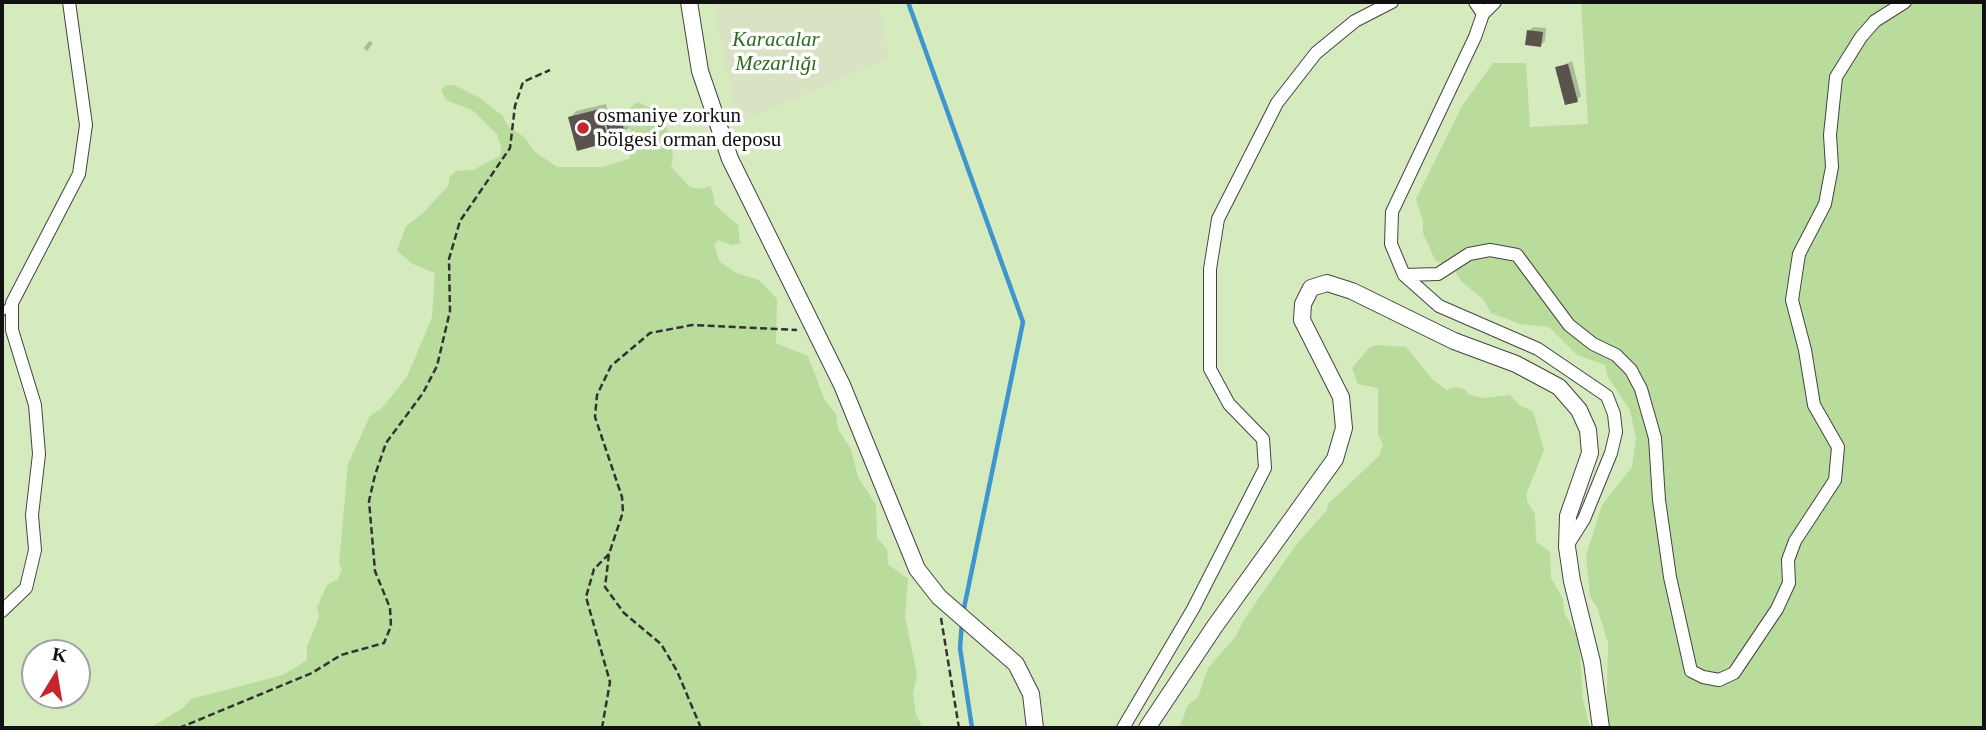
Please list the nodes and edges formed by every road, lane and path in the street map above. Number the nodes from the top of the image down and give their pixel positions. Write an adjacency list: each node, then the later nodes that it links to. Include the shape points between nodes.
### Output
1 (69, 2): 10 (street, via 86,125 79,174)
2 (689, 2): 12 (street, via 700,71 730,159)
3 (1392, 2): 22 (street, via 1355,22 1316,53 1277,103 1219,219 1210,269 1210,369 1229,404 1263,439 1265,467 1193,608)
4 (1475, 2): 7 (street)
5 (1495, 2): 7 (street)
6 (1905, 2): 9 (street, via 1875,21 1836,77 1832,167 1825,204 1799,254 1792,300 1814,405 1838,447 1835,480 1795,541 1788,560 1788,583 1777,610 1734,673 1719,680 1691,671 1670,577 1655,438 1631,370 1569,325 1517,255 1490,250 1469,254 1438,274)
7 (1483, 14): 9 (street, via 1392,212 1391,244)
8 (550, 70): 17 (path, via 523,82 510,148 460,221 449,259 450,311 438,366 386,443 375,475 369,501 375,570 390,608 391,626 384,643 341,655 312,673)
9 (1404, 275): 13 (street, via 1439,306 1538,349 1606,396 1616,432 1611,453 1584,519)
10 (12, 303): 11 (lane); 16 (street, via 12,330 35,405 39,454 32,515 36,550 26,588)
11 (2, 313)
12 (814, 328): 14 (path, via 692,325 669,329 639,340 611,366 597,395 595,417 622,497); 15 (street, via 842,385 916,569)
13 (1567, 547): 23 (street, via 1568,516 1590,453 1588,430 1579,410 1559,387 1352,291 1327,282 1311,288 1303,304 1303,320 1341,397 1344,428 1335,459); 24 (street)
14 (609, 554): 18 (path, via 594,569 586,597 610,682); 19 (path, via 605,587 624,613 661,644)
15 (943, 601): 20 (path); 21 (street, via 1016,664 1031,694)
16 (2, 611)
17 (179, 728)
18 (602, 728)
19 (701, 728)
20 (959, 728)
21 (1035, 728)
22 (1123, 728)
23 (1147, 728)
24 (1601, 728)

